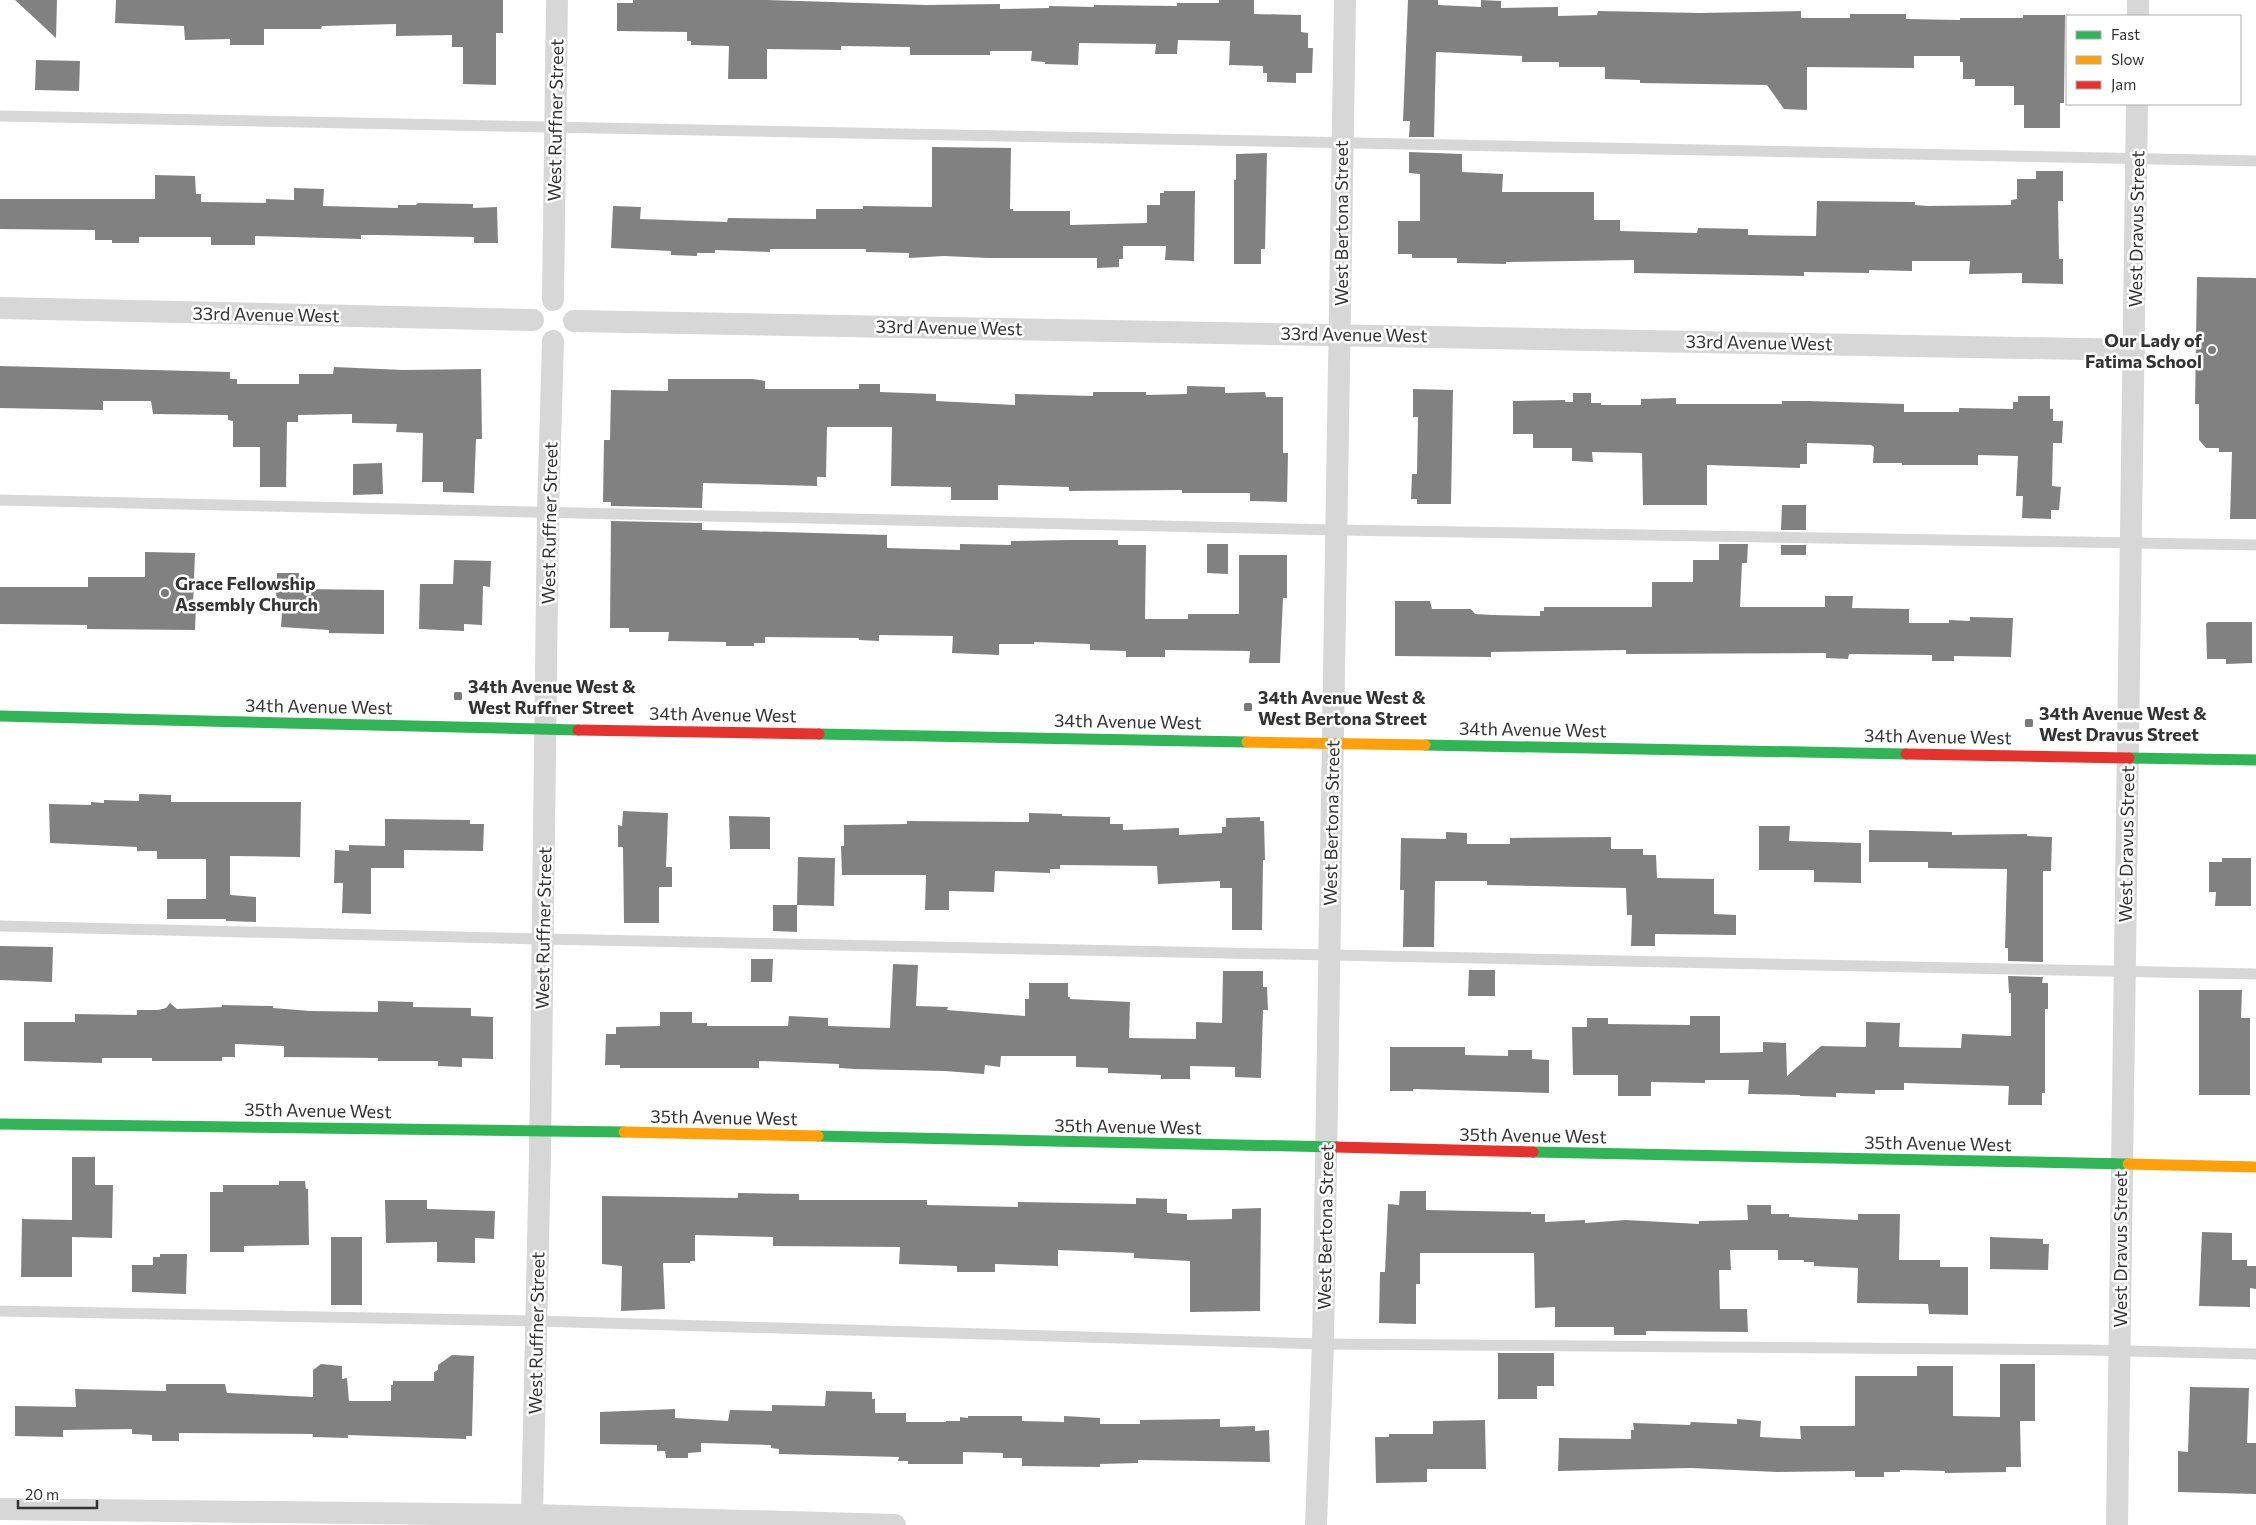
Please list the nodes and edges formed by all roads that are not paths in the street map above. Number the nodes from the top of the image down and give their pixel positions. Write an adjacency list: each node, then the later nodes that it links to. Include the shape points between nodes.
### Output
1 (557, 0): 7 (street, West Ruffner Street)
2 (1345, 0): 8 (street, West Bertona Street)
3 (2138, 0): 4 (street)
4 (2138, 15)
5 (2137, 105): 9 (street, West Dravus Street)
6 (0, 116): 7 (lane)
7 (555, 129): 8 (lane); 11 (street, West Ruffner Street)
8 (1342, 144): 9 (lane); 15 (street, West Bertona Street)
9 (2137, 159): 10 (lane); 17 (street, West Dravus Street)
10 (2256, 161)
11 (553, 300): 13 (street, via 536,308); 14 (street, via 568,305)
12 (0, 308): 13 (street, 33rd Avenue West)
13 (533, 320): 16 (street, via 538,335)
14 (574, 321): 15 (street, 33rd Avenue West); 16 (street, via 568,335)
15 (1340, 334): 17 (street, 33rd Avenue West); 20 (street, West Bertona Street)
16 (553, 341): 19 (street, West Ruffner Street)
17 (2134, 350): 21 (street, West Dravus Street)
18 (0, 500): 19 (lane)
19 (548, 512): 20 (lane); 24 (street, West Ruffner Street)
20 (1336, 530): 21 (lane); 25 (street, West Bertona Street)
21 (2131, 543): 22 (lane); 26 (street, West Dravus Street)
22 (2256, 546)
23 (0, 716): 24 (street, 34th Avenue West)
24 (546, 729): 25 (street, 34th Avenue West); 29 (street, West Ruffner Street)
25 (1333, 742): 26 (street, 34th Avenue West); 30 (street, West Bertona Street)
26 (2128, 758): 27 (street, 34th Avenue West); 31 (street, West Dravus Street)
27 (2256, 760)
28 (0, 926): 29 (lane)
29 (543, 940): 30 (lane); 34 (street, West Ruffner Street)
30 (1329, 956): 31 (lane); 35 (street, West Bertona Street)
31 (2124, 972): 32 (lane); 36 (street, West Dravus Street)
32 (2256, 974)
33 (0, 1124): 34 (street, 35th Avenue West)
34 (540, 1130): 35 (street, 35th Avenue West); 39 (street, West Ruffner Street)
35 (1326, 1148): 36 (street, 35th Avenue West); 40 (street, West Bertona Street)
36 (2121, 1164): 37 (street, 35th Avenue West); 41 (street, West Dravus Street)
37 (2256, 1167)
38 (0, 1311): 39 (lane)
39 (537, 1321): 40 (lane); 44 (street, West Ruffner Street)
40 (1322, 1344): 41 (lane); 46 (street, West Bertona Street)
41 (2120, 1351): 42 (lane); 47 (street, West Dravus Street)
42 (2256, 1354)
43 (0, 1510): 44 (street)
44 (532, 1515): 45 (street)
45 (895, 1525)
46 (1316, 1525)
47 (2117, 1525)

